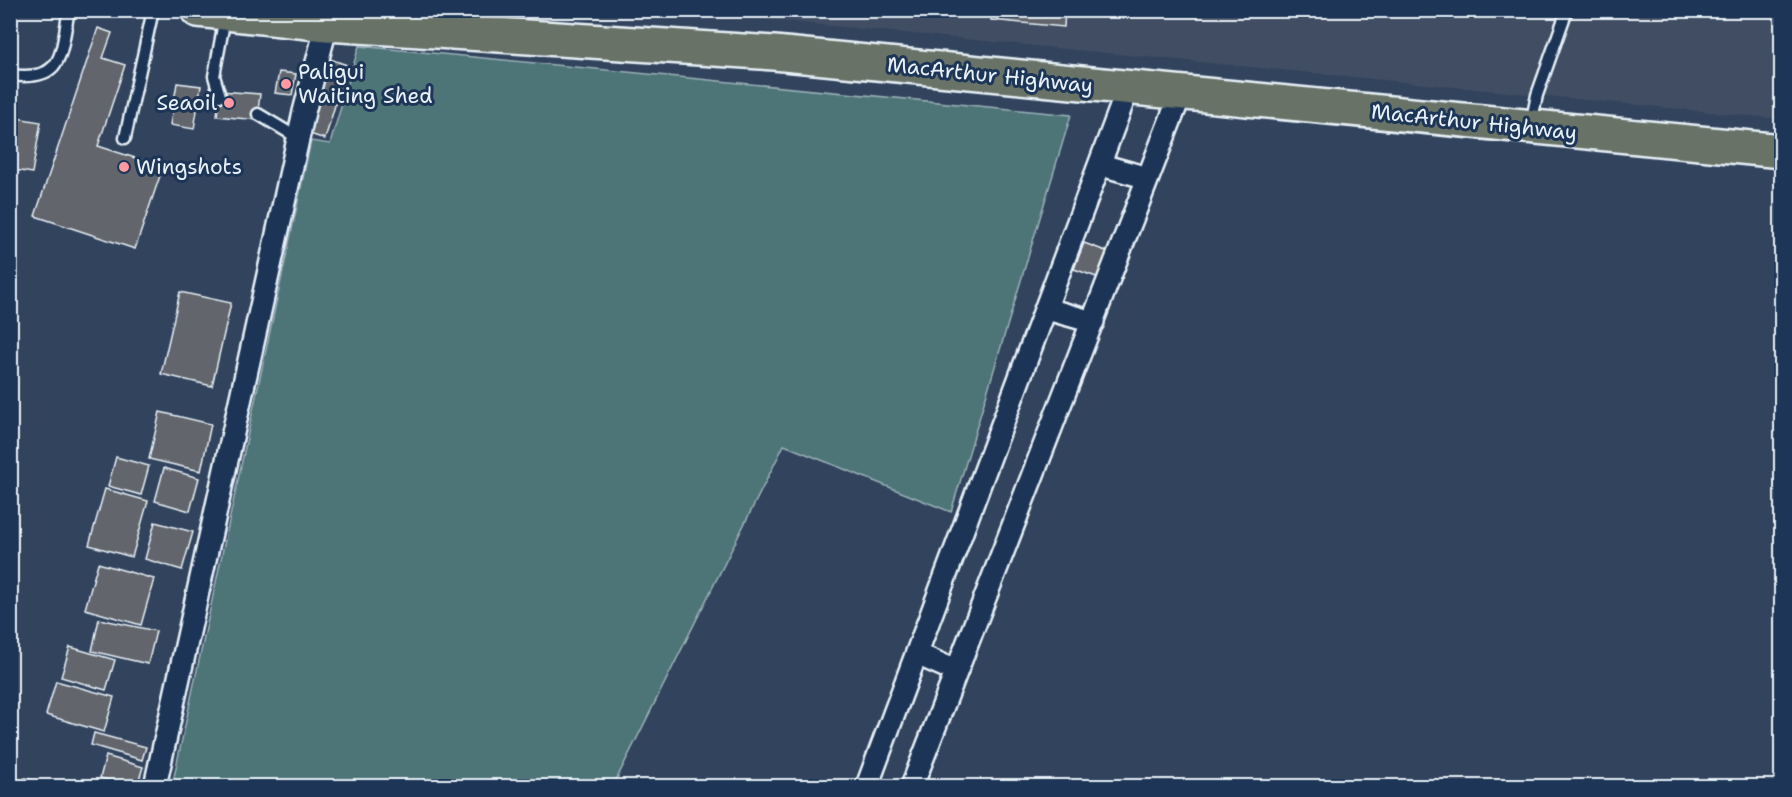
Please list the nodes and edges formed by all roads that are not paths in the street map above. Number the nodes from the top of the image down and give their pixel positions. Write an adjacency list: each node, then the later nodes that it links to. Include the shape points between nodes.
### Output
1 (69, 10): 6 (lane, via 58,63 33,78)
2 (153, 10): 12 (lane)
3 (1567, 10): 11 (lane, via 1537,95)
4 (212, 12): 5 (highway, MacArthur Highway); 9 (lane, via 214,76)
5 (327, 24): 7 (highway, MacArthur Highway, via 774,53); 13 (street)
6 (10, 75)
7 (1128, 88): 8 (highway, MacArthur Highway); 15 (street)
8 (1181, 93): 11 (highway, MacArthur Highway); 16 (street)
9 (219, 96)
10 (258, 114): 13 (lane)
11 (1530, 128): 14 (highway, MacArthur Highway)
12 (125, 138)
13 (298, 138): 21 (street)
14 (1782, 151)
15 (1101, 165): 16 (street); 17 (street)
16 (1148, 178): 18 (street)
17 (1047, 309): 18 (street); 19 (street)
18 (1093, 321): 20 (street)
19 (917, 654): 20 (street); 22 (street)
20 (956, 672): 23 (street)
21 (155, 786)
22 (867, 786)
23 (912, 786)

